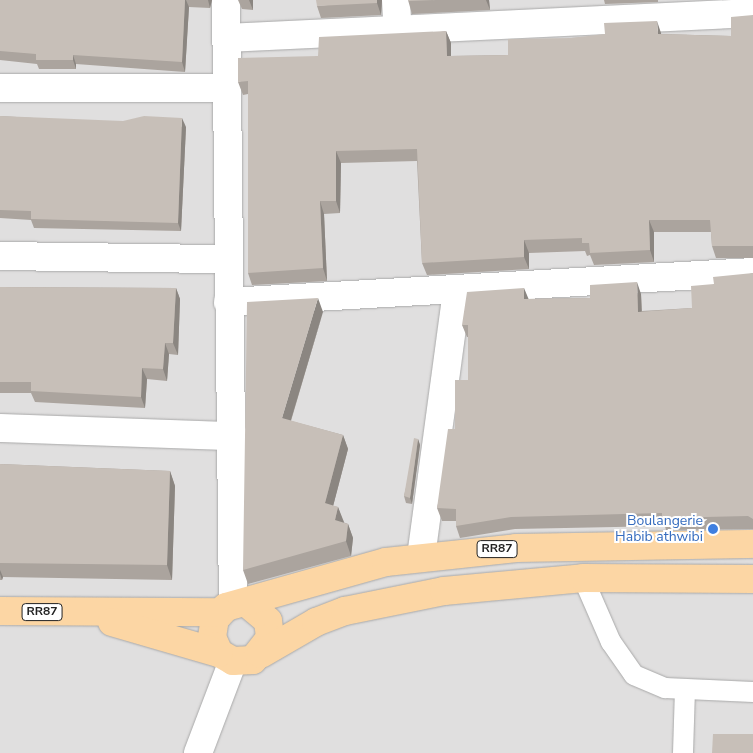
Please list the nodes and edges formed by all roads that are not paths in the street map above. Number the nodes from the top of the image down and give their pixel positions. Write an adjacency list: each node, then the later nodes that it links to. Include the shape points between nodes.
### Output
1 (226, 0): 5 (street)
2 (396, 0): 4 (street)
3 (753, 13): 4 (street)
4 (398, 33): 5 (street)
5 (226, 38): 7 (street)
6 (0, 88): 7 (street)
7 (227, 88): 9 (street)
8 (0, 256): 9 (street)
9 (226, 259): 12 (street)
10 (753, 272): 11 (street)
11 (457, 291): 12 (street); 16 (street)
12 (228, 302): 14 (street)
13 (0, 428): 14 (street)
14 (234, 436): 19 (street)
15 (753, 544): 16 (main road, RR87, via 516,548)
16 (421, 557): 19 (main road, RR87, via 332,575)
17 (582, 578): 18 (main road, RR87); 22 (main road, RR87, via 444,590 376,603 316,622); 24 (lane, via 624,664 650,684)
18 (753, 579)
19 (234, 607): 21 (main road, RR87); 22 (main road, via 268,621 270,638); 23 (main road, via 212,627)
20 (0, 611): 21 (main road, RR87)
21 (84, 614): 23 (main road, RR87)
22 (261, 654): 23 (main road, RR87, via 253,660)
23 (226, 657): 26 (street)
24 (685, 690): 25 (lane); 27 (lane)
25 (753, 692)
26 (198, 753)
27 (683, 753)

